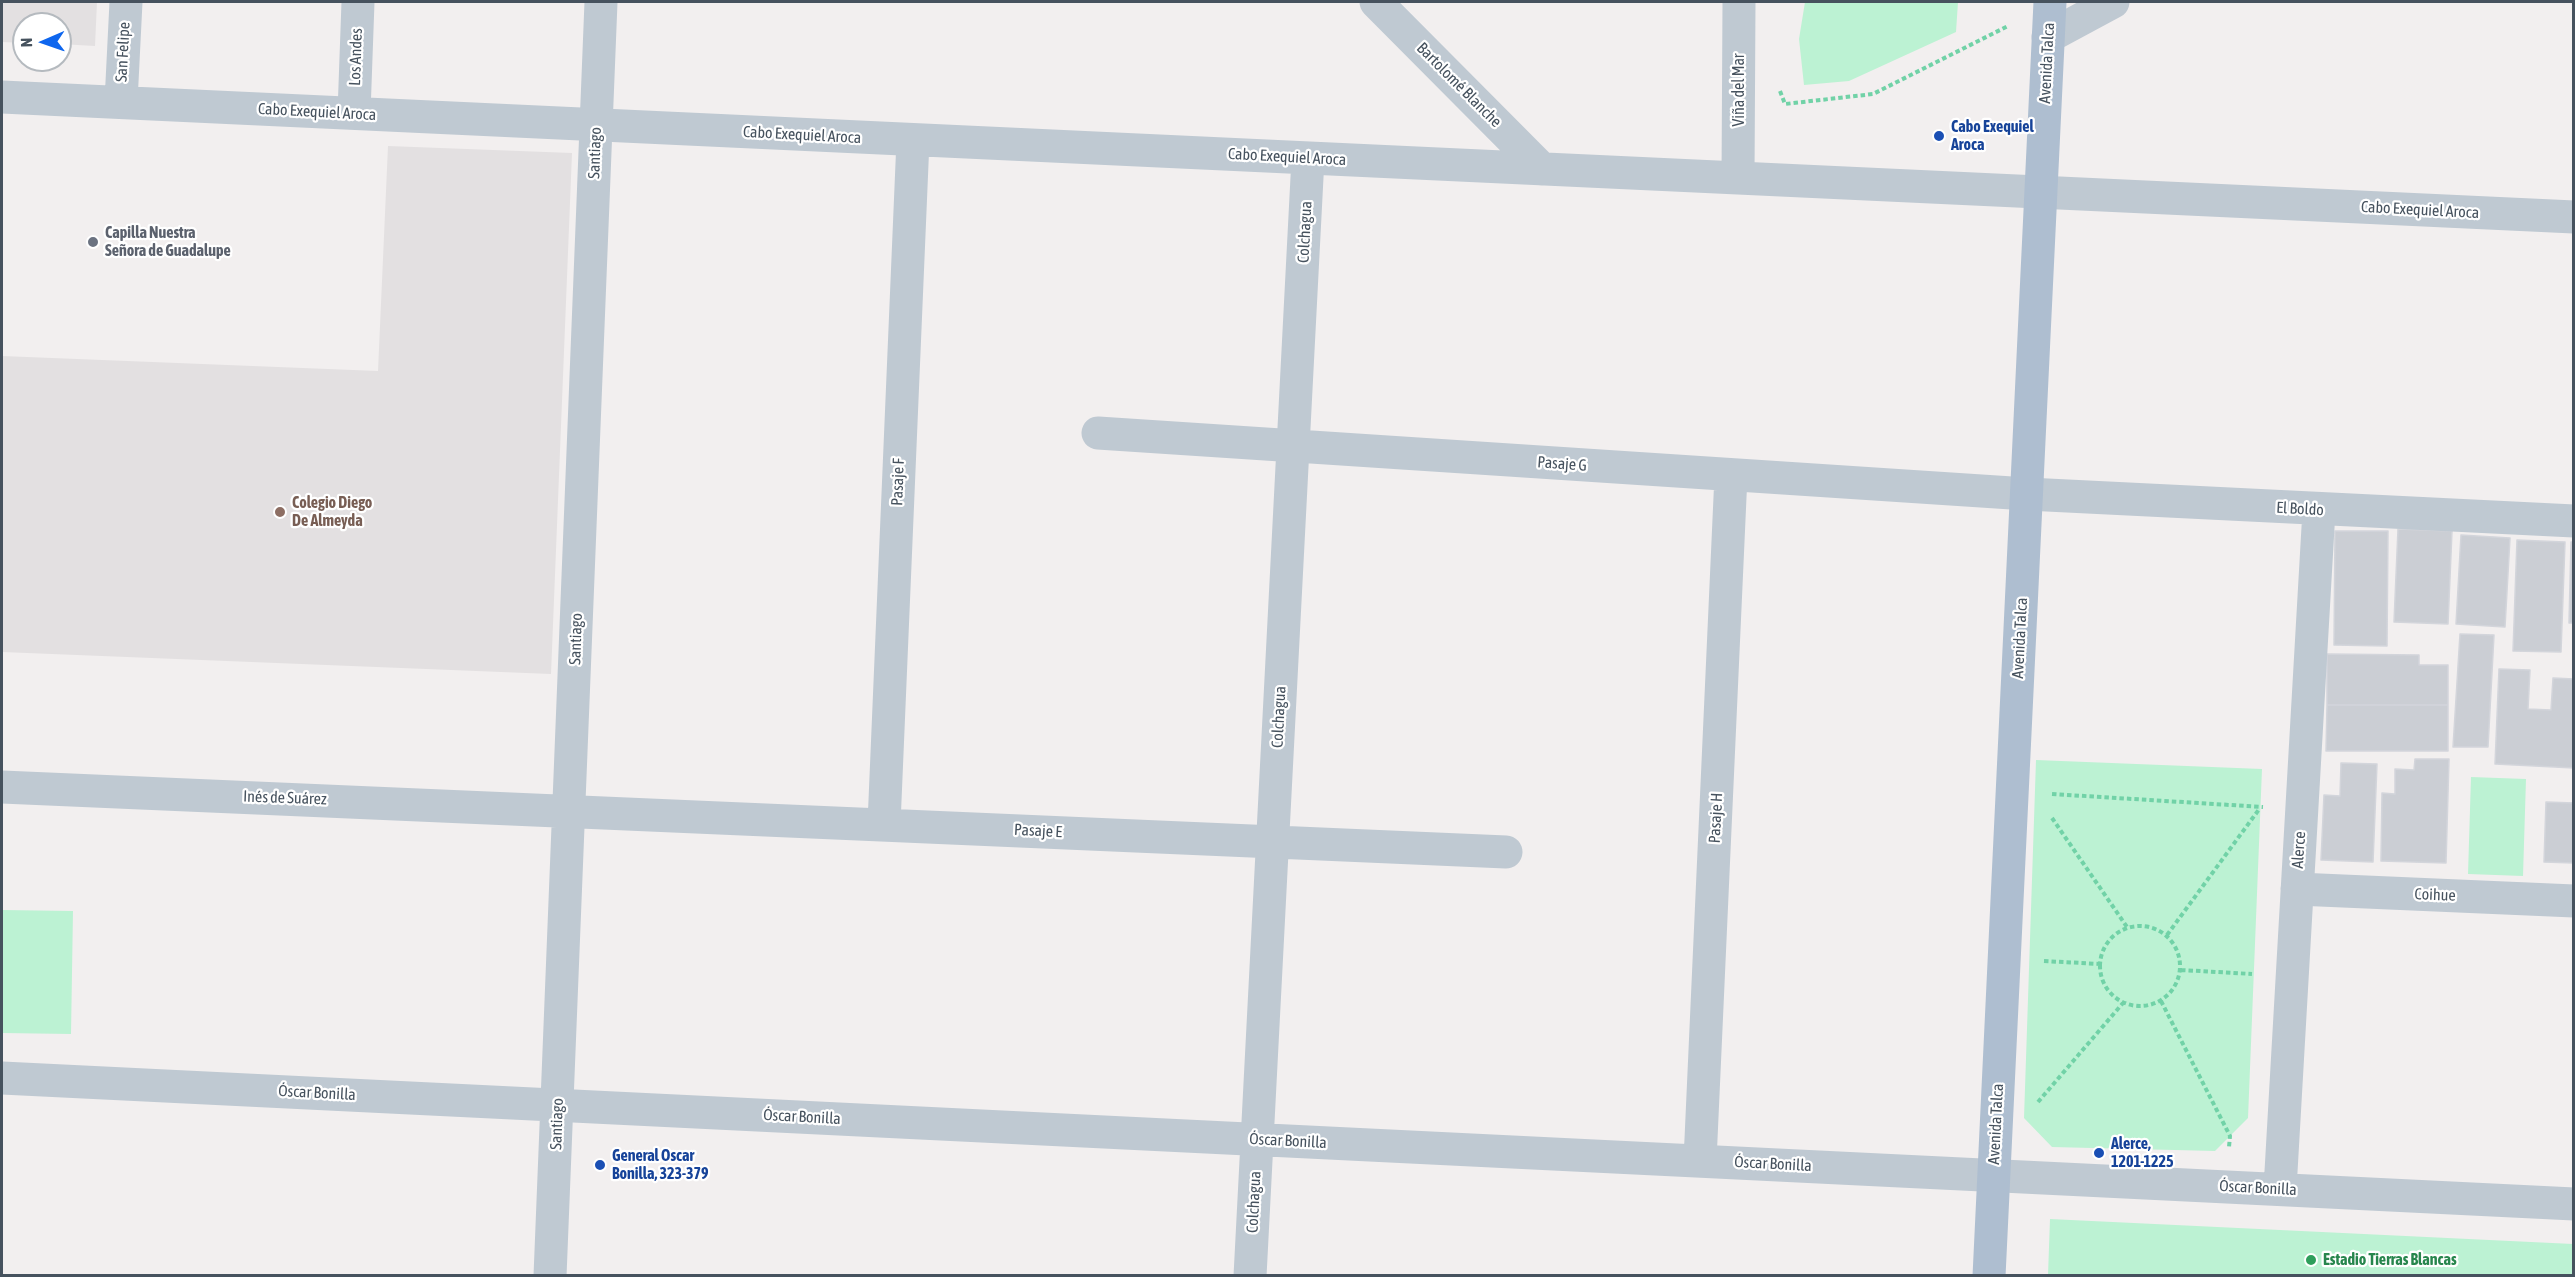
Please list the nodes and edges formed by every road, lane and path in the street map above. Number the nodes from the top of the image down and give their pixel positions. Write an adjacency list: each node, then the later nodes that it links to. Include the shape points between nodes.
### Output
1 (126, 2): 11 (street, San Felipe)
2 (358, 2): 12 (street, Los Andes)
3 (601, 2): 13 (street, Santiago)
4 (1376, 2): 16 (street, Bartolomé Blanche)
5 (1739, 2): 17 (street, Viña del Mar)
6 (2050, 2): 8 (main road, Avenida Talca); 9 (path, via 1873,94 1785,104)
7 (2113, 2): 8 (street)
8 (2048, 37): 18 (main road, Avenida Talca)
9 (1777, 85)
10 (2, 97): 11 (street, Cabo Exequiel Aroca)
11 (121, 102): 12 (street, Cabo Exequiel Aroca)
12 (354, 113): 13 (street, Cabo Exequiel Aroca)
13 (596, 125): 14 (street, Cabo Exequiel Aroca); 28 (street, Santiago)
14 (913, 140): 15 (street, Cabo Exequiel Aroca); 30 (street, Pasaje F)
15 (1308, 159): 16 (street, Cabo Exequiel Aroca); 21 (street, Colchagua)
16 (1542, 169): 17 (street, Cabo Exequiel Aroca)
17 (1738, 178): 18 (street, Cabo Exequiel Aroca)
18 (2042, 192): 19 (street, Cabo Exequiel Aroca); 23 (main road, Avenida Talca)
19 (2574, 218)
20 (1098, 433): 21 (street, Pasaje G)
21 (1294, 446): 22 (street, Pasaje G); 31 (street, Colchagua)
22 (1731, 475): 23 (street, Pasaje G); 47 (street, Pasaje H)
23 (2026, 494): 24 (street, El Boldo); 37 (main road, Avenida Talca)
24 (2319, 510): 25 (street, El Boldo); 33 (street, Alerce)
25 (2574, 521)
26 (2, 787): 28 (street, Inés de Suárez)
27 (2046, 794): 36 (path, via 2260,808)
28 (569, 810): 30 (street, Pasaje E); 44 (street, Santiago)
29 (2048, 812): 35 (path)
30 (884, 824): 31 (street, Pasaje E)
31 (1272, 842): 32 (street, Pasaje E); 46 (street, Colchagua)
32 (1506, 852)
33 (2297, 889): 34 (street, Coihue); 40 (street, Alerce)
34 (2574, 901)
35 (2127, 927): 36 (path, via 2141,924); 38 (path, via 2106,944)
36 (2167, 935): 39 (path, via 2180,957)
37 (2004, 960): 38 (path); 45 (main road, Avenida Talca)
38 (2100, 964): 42 (path, via 2104,985)
39 (2181, 970): 40 (path); 41 (path, via 2170,993)
40 (2292, 975): 50 (street, Alerce)
41 (2161, 1001): 42 (path, via 2135,1006); 49 (path, via 2230,1136)
42 (2124, 1003): 45 (path, via 2024,1118)
43 (2, 1078): 44 (street, Óscar Bonilla)
44 (558, 1105): 46 (street, Óscar Bonilla); 52 (street, Santiago)
45 (1996, 1128): 48 (main road, Avenida Talca)
46 (1257, 1139): 47 (street, Óscar Bonilla); 53 (street, Colchagua)
47 (1700, 1161): 48 (street, Óscar Bonilla)
48 (1994, 1175): 49 (street, Óscar Bonilla); 54 (main road, Avenida Talca)
49 (2227, 1187): 50 (street, Óscar Bonilla)
50 (2280, 1189): 51 (street, Óscar Bonilla)
51 (2574, 1204)
52 (550, 1275)
53 (1250, 1275)
54 (1989, 1275)

